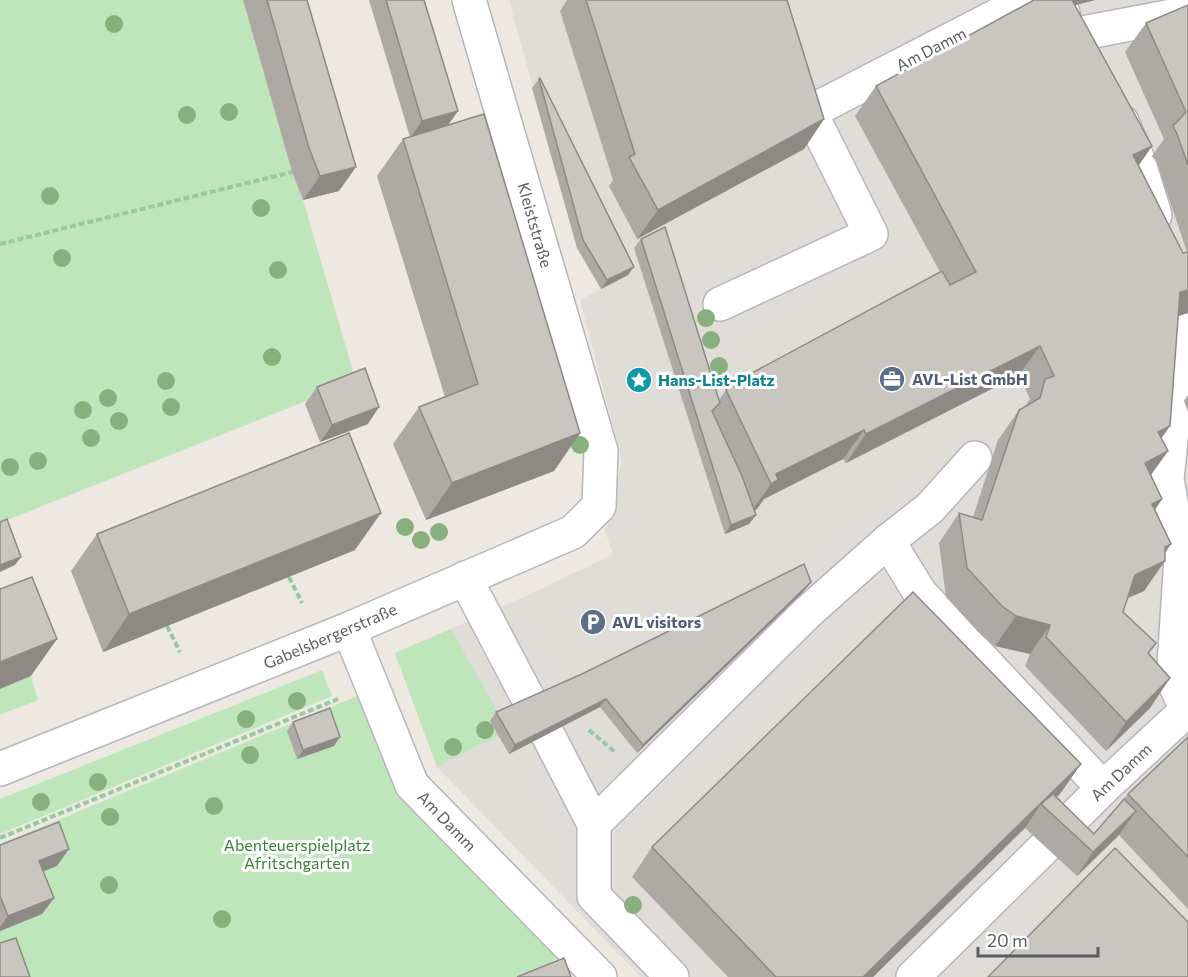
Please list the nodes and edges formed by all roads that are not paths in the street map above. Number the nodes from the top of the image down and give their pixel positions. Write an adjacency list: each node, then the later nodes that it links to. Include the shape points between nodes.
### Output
1 (469, 0): 10 (street, Kleiststraße)
2 (1188, 13): 3 (street)
3 (1083, 33): 4 (street, Am Damm); 7 (street, Am Damm, via 1077,22 1048,3 1010,9 810,112 871,234)
4 (1096, 64)
5 (1110, 95): 6 (street, via 1137,157)
6 (1165, 246)
7 (720, 304)
8 (1179, 316): 9 (street)
9 (1182, 397): 16 (street, via 1167,478 1180,558 1173,680)
10 (601, 451): 13 (street, Gabelsbergerstraße, via 599,506 573,532)
11 (975, 458): 12 (street, via 930,508)
12 (888, 541): 19 (street, via 920,593); 20 (street, via 808,612)
13 (465, 578): 14 (street, Gabelsbergerstraße); 15 (street)
14 (349, 629): 18 (street, Gabelsbergerstraße); 21 (street, Am Damm, via 412,785)
15 (530, 702)
16 (1188, 710): 19 (street, Am Damm)
17 (548, 735): 20 (street)
18 (0, 769)
19 (1103, 788): 23 (street, Am Damm)
20 (594, 824): 22 (street, via 594,896)
21 (600, 977)
22 (672, 977)
23 (913, 977)

